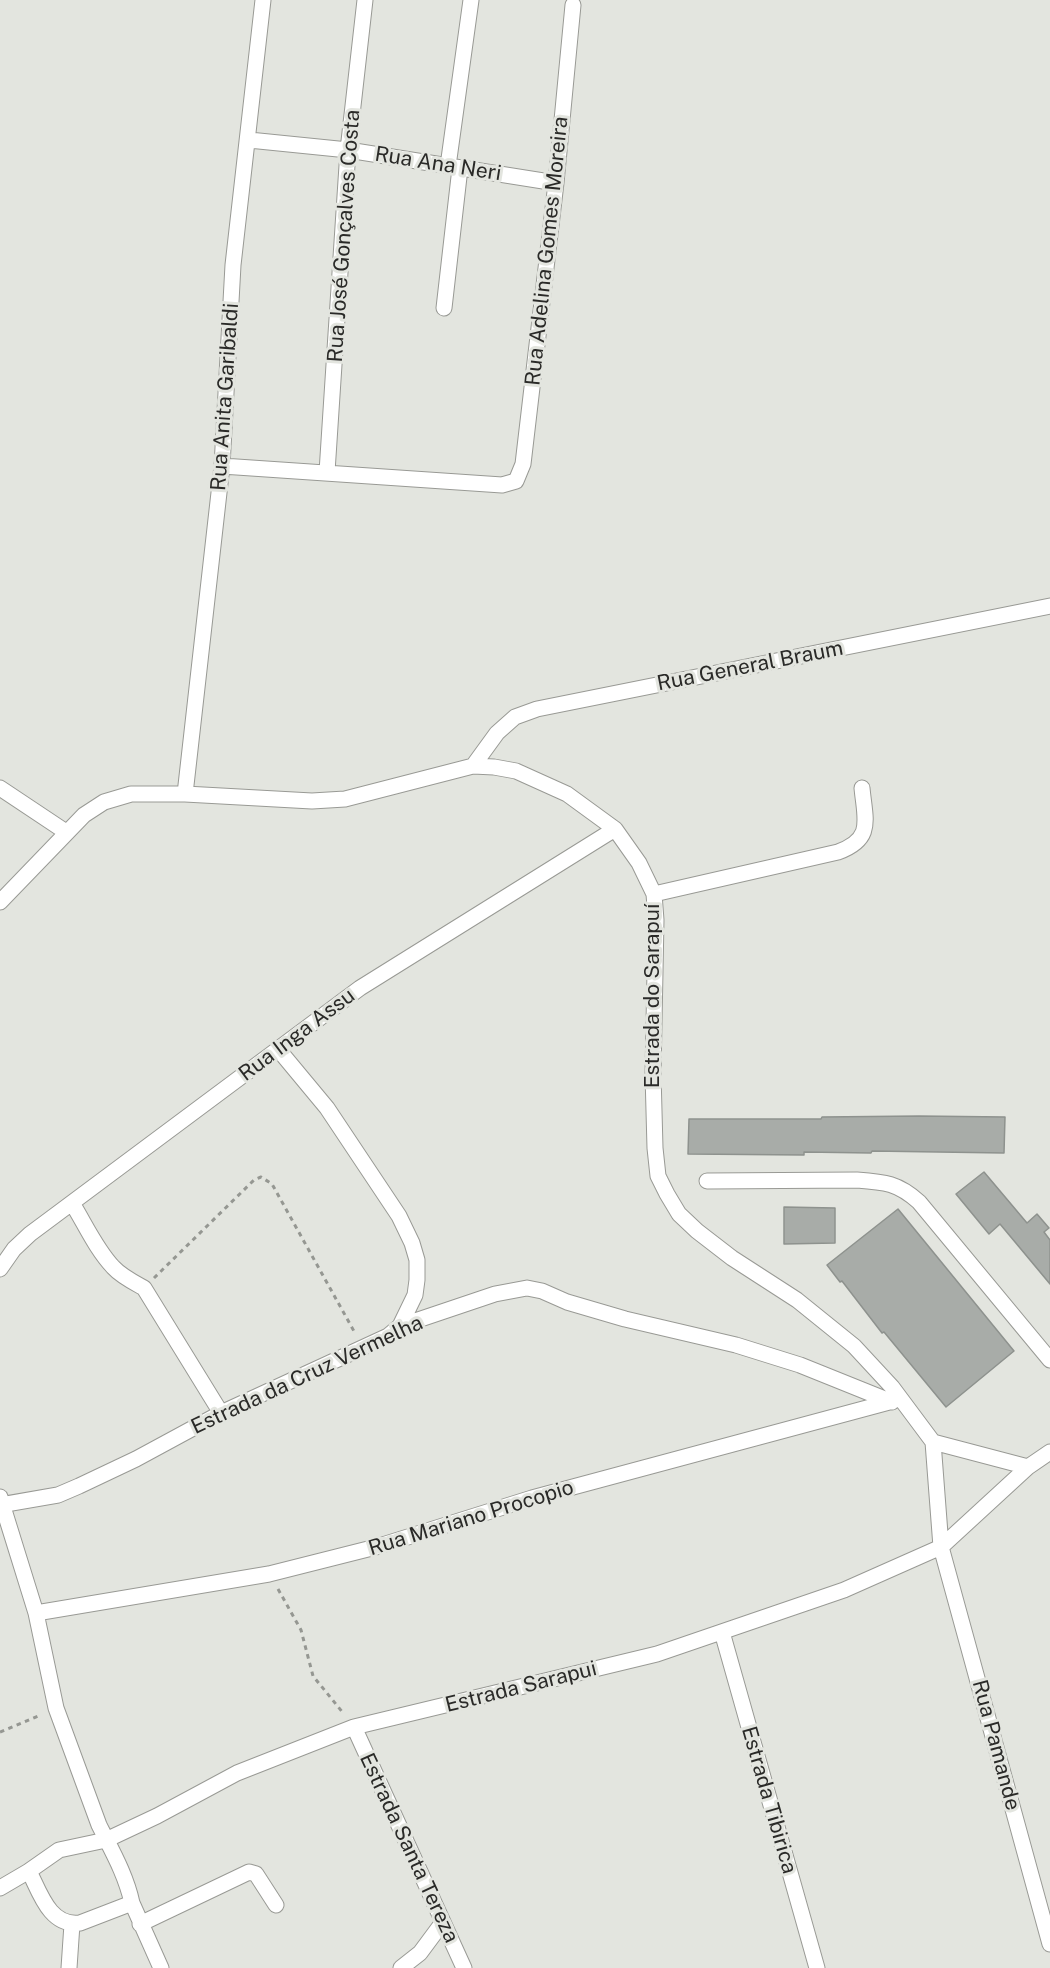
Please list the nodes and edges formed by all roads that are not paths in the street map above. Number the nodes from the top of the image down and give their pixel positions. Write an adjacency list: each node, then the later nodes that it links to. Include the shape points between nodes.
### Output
1 (263, 0): 5 (street, Rua Anita Garibaldi)
2 (365, 0): 6 (street, Rua José Gonçalves Costa)
3 (471, 0): 7 (street)
4 (573, 5): 8 (street, Rua Adelina Gomes Moreira)
5 (249, 140): 6 (street, Rua Ana Neri); 10 (street, Rua Anita Garibaldi, via 233,265)
6 (348, 150): 7 (street, Rua Ana Neri); 11 (street, Rua José Gonçalves Costa)
7 (454, 167): 8 (street, Rua Ana Neri); 9 (street)
8 (556, 183): 11 (street, Rua Adelina Gomes Moreira, via 523,464 516,481 502,485)
9 (444, 308)
10 (222, 466): 11 (street); 16 (street, Rua Anita Garibaldi)
11 (327, 472)
12 (1050, 606): 13 (street, Rua General Braum, via 537,709 515,717 497,733)
13 (473, 766): 16 (street, Estrada do Sarapuí, via 345,799 312,801); 17 (street, Estrada do Sarapuí, via 516,771 534,778 567,794)
14 (0, 788): 18 (street)
15 (862, 788): 19 (street, via 866,827 862,837 849,848)
16 (185, 794): 18 (street, Estrada do Sarapuí, via 122,796 104,802)
17 (615, 830): 19 (street, Estrada do Sarapuí, via 639,863); 21 (street, Rua Inga Assu, via 360,988)
18 (66, 832): 20 (street, Estrada do Sarapuí)
19 (654, 894): 27 (street, Estrada do Sarapuí, via 653,1074 658,1176 679,1214 697,1231 826,1322 854,1346)
20 (0, 902)
21 (278, 1049): 23 (street, Rua Inga Assu); 25 (street, via 327,1108 399,1216 412,1243 417,1260 415,1295)
22 (706, 1181): 26 (street, via 857,1180 897,1185 919,1202)
23 (72, 1203): 24 (street, Rua Inga Assu, via 14,1249); 28 (street, via 113,1268 144,1288)
24 (0, 1269)
25 (400, 1326): 27 (street, Estrada da Cruz Vermelha, via 495,1294 526,1288 625,1319 736,1345); 28 (street, Estrada da Cruz Vermelha, via 364,1348)
26 (1050, 1360)
27 (897, 1401): 29 (street, Estrada do Sarapuí); 34 (street, Rua Mariano Procopio, via 532,1498 376,1547 269,1574)
28 (221, 1413): 32 (street, Estrada da Cruz Vermelha, via 58,1495)
29 (933, 1442): 31 (street); 33 (street)
30 (1050, 1452): 31 (street)
31 (1028, 1467): 33 (street)
32 (1, 1502): 34 (street)
33 (941, 1546): 35 (street, Estrada Sarapui, via 844,1590); 45 (street, Rua Pamande)
34 (36, 1613): 37 (street, via 57,1708)
35 (722, 1632): 36 (street, Estrada Sarapui, via 657,1654); 50 (street, Estrada Tibirica)
36 (354, 1727): 37 (street, Estrada Sarapui, via 237,1773); 42 (street, Estrada Santa Tereza)
37 (106, 1840): 38 (street, via 59,1850); 40 (street, via 125,1877)
38 (29, 1871): 39 (street); 43 (street, via 55,1917)
39 (0, 1888)
40 (132, 1903): 43 (street); 44 (street)
41 (276, 1905): 44 (street, via 256,1874 249,1872)
42 (443, 1922): 48 (street, via 420,1953); 49 (street, Estrada Santa Tereza)
43 (72, 1924): 46 (street)
44 (140, 1924): 47 (street)
45 (1050, 1944)
46 (69, 1968)
47 (161, 1968)
48 (401, 1968)
49 (464, 1968)
50 (816, 1968)

